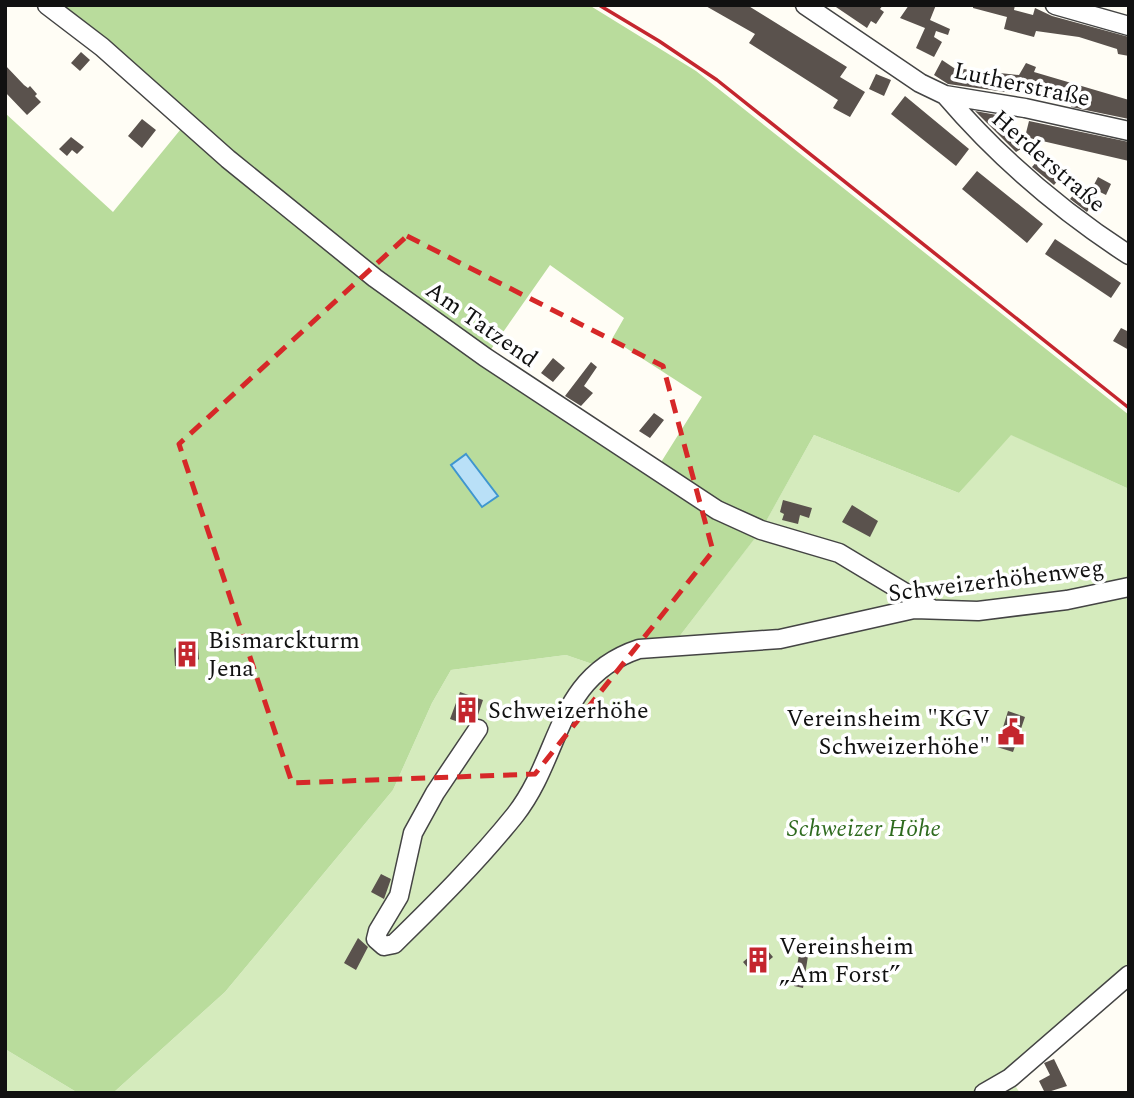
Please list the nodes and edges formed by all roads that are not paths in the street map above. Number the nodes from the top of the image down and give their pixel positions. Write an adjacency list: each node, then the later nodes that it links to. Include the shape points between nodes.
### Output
1 (47, 5): 9 (street, Am Tatzend, via 375,278 485,357 717,510 761,530 839,553)
2 (805, 5): 5 (street, Lutherstraße)
3 (1055, 5): 4 (street)
4 (1129, 26)
5 (945, 95): 6 (street, Lutherstraße); 7 (street, Herderstraße, via 982,139 1079,223)
6 (1129, 131)
7 (1129, 255)
8 (1129, 587): 9 (street, Schweizerhöhenweg, via 1032,605)
9 (934, 611): 10 (street, Schweizerhöhenweg, via 914,609 780,639 639,649 620,655 586,680 572,700 517,812 439,900 394,944 384,946 376,939 378,930 399,895 413,833)
10 (478, 729)
11 (1129, 975): 12 (street)
12 (1015, 1085): 13 (street)
13 (984, 1093)

